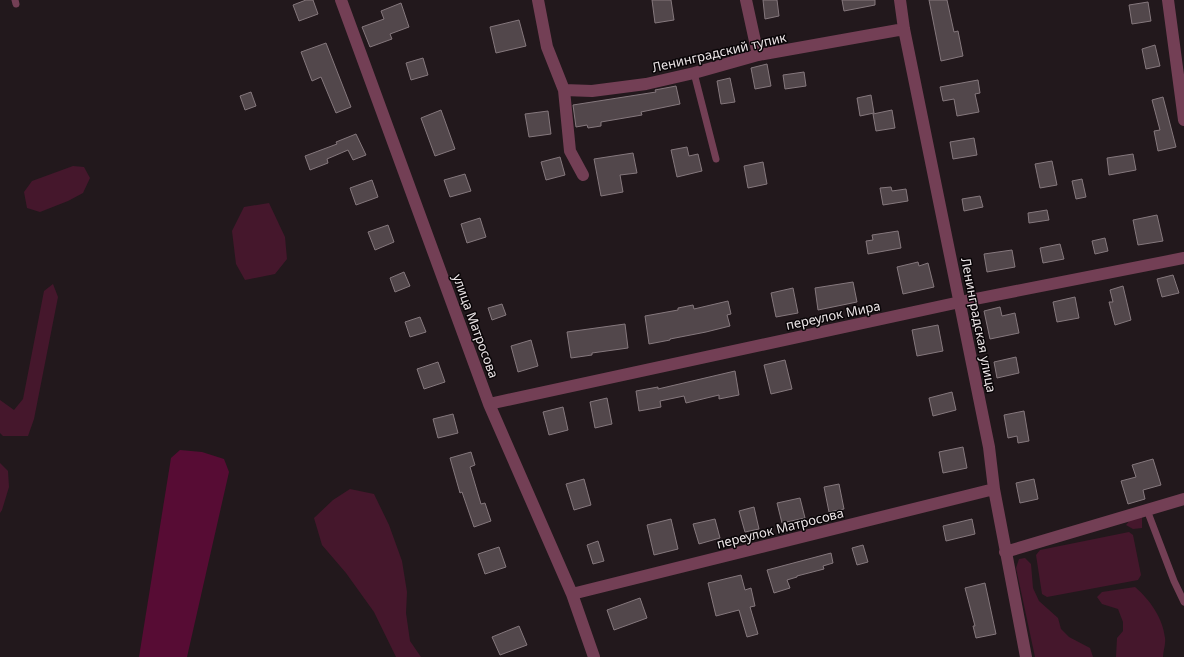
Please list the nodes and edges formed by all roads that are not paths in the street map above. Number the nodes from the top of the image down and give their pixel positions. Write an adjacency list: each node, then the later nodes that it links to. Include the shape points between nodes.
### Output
1 (341, 0): 15 (street, улица Матросова)
2 (538, 0): 9 (street, via 547,46)
3 (746, 0): 7 (street)
4 (900, 0): 6 (street, Ленинградская улица)
5 (1168, 0): 10 (street)
6 (904, 29): 7 (street, Ленинградский тупик); 14 (street, Ленинградская улица)
7 (758, 55): 8 (street, Ленинградский тупик)
8 (694, 73): 9 (street, Ленинградский тупик, via 646,84 592,91); 11 (lane)
9 (564, 90): 12 (street, via 570,151)
10 (1184, 120)
11 (716, 159)
12 (583, 175)
13 (1184, 258): 14 (street, переулок Мира)
14 (960, 302): 15 (street, переулок Мира); 16 (street, Ленинградская улица, via 989,447)
15 (489, 404): 20 (street, улица Матросова)
16 (994, 489): 19 (street, Ленинградская улица); 20 (street, переулок Матросова)
17 (1184, 499): 18 (street)
18 (1147, 510): 19 (street); 21 (lane)
19 (1005, 552): 23 (street, Ленинградская улица)
20 (572, 594): 22 (street, улица Матросова)
21 (1184, 602)
22 (594, 657)
23 (1026, 657)

